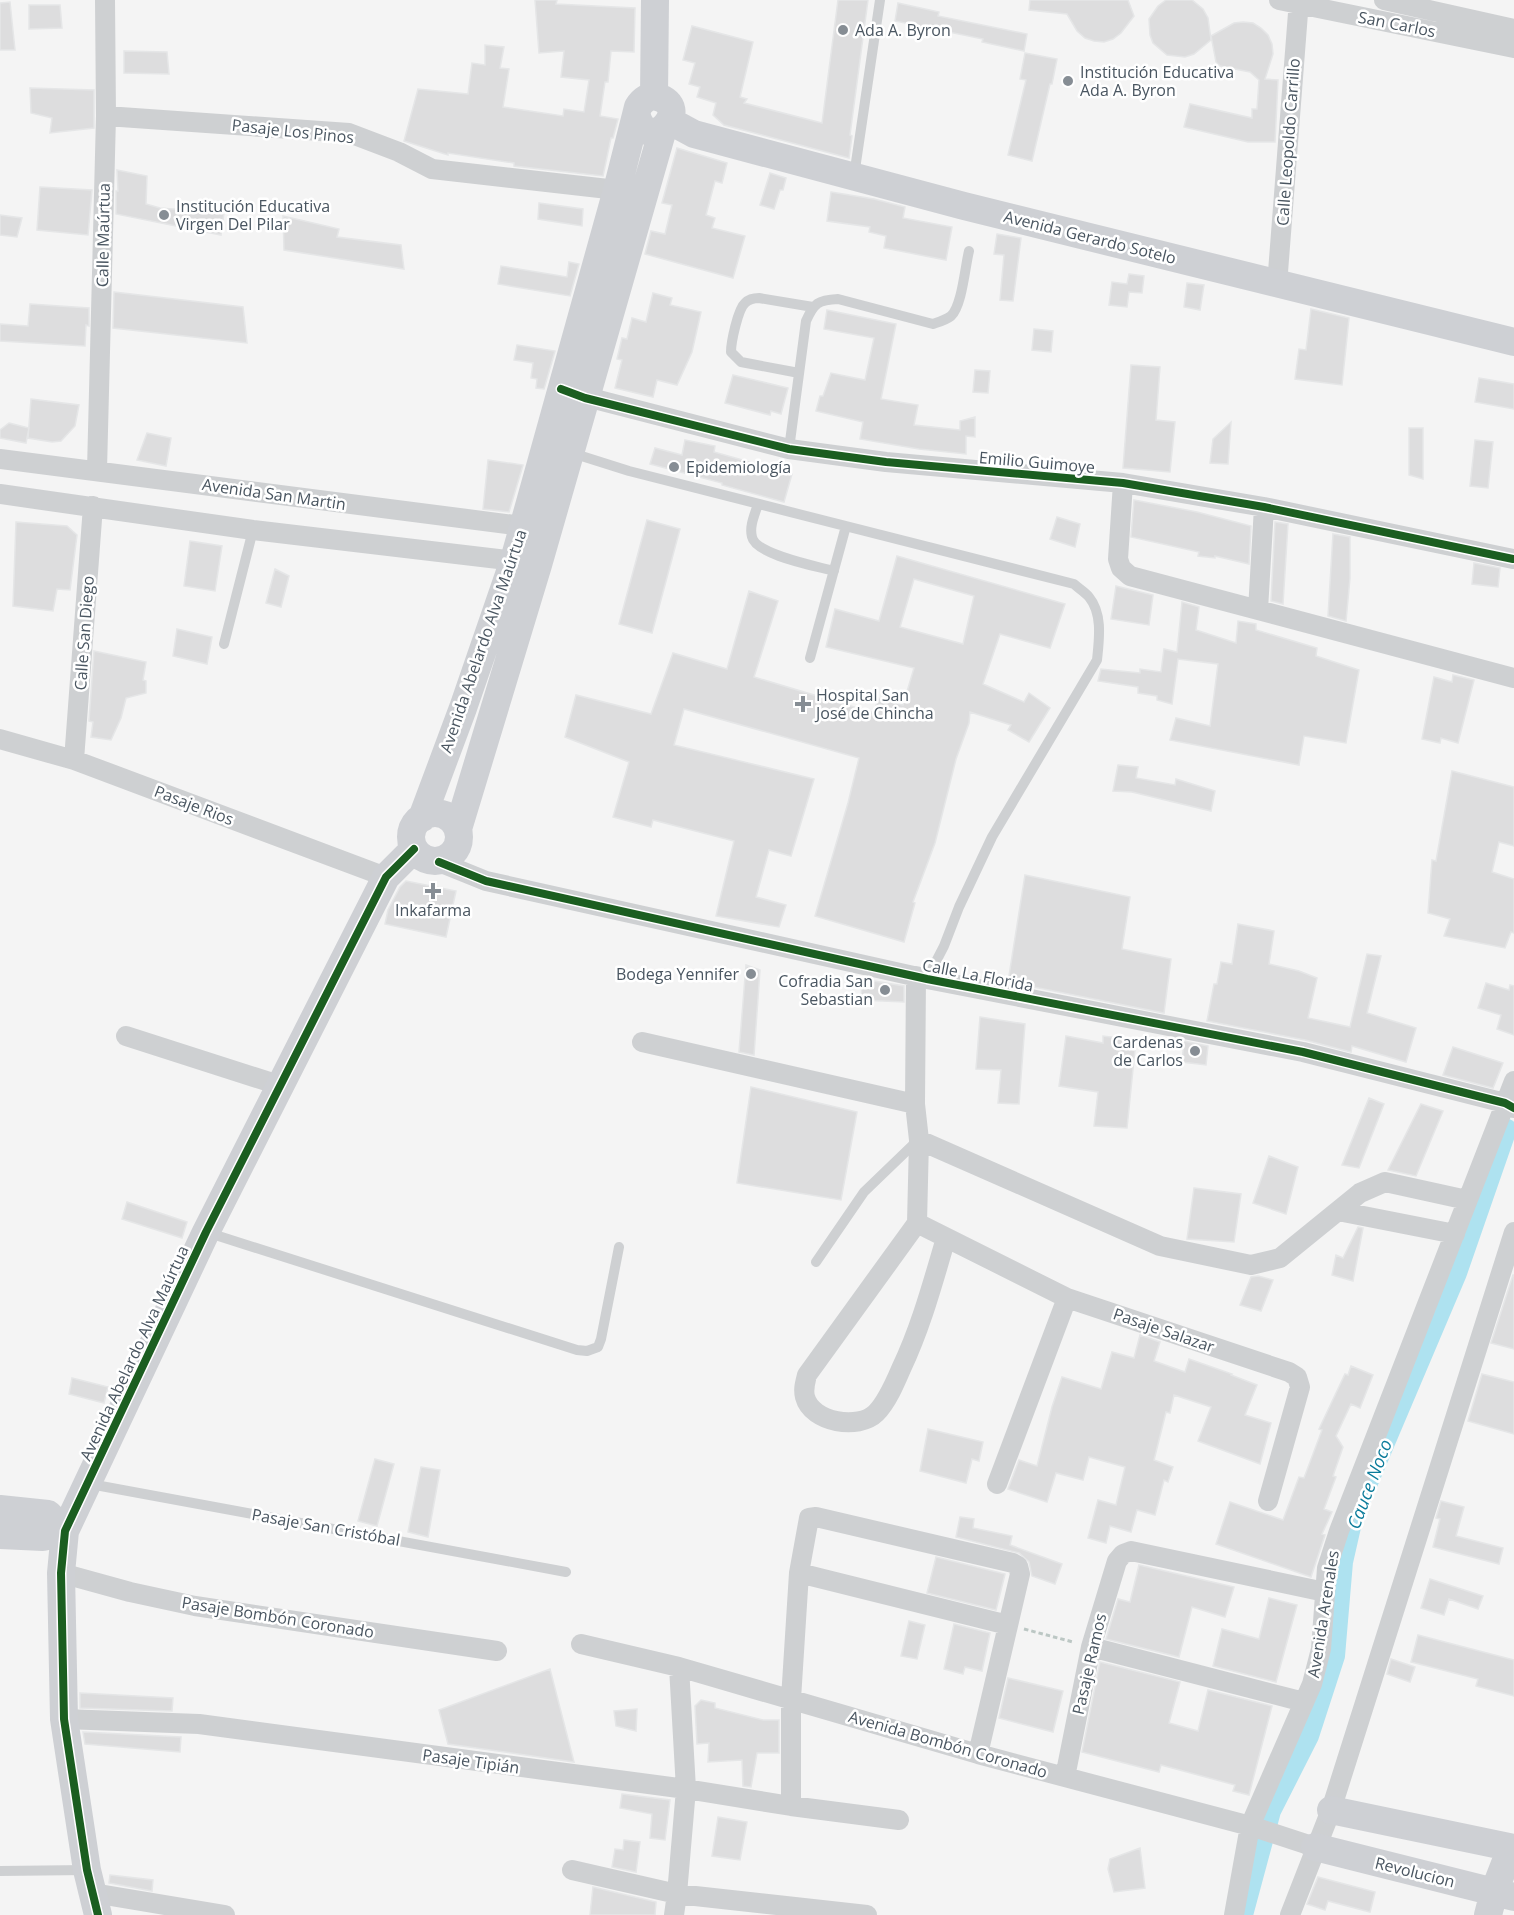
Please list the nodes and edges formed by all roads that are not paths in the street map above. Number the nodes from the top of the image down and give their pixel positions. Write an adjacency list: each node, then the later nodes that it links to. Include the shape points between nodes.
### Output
1 (105, 0): 10 (street, Calle Maúrtua)
2 (655, 0): 9 (street, Avenida Abelardo Alva Maúrtua)
3 (880, 0): 12 (lane)
4 (1279, 0): 6 (street, San Carlos)
5 (1384, 0): 7 (street, San Carlos)
6 (1299, 2): 8 (street, San Carlos); 15 (street, Calle Leopoldo Carrillo)
7 (1514, 29)
8 (1514, 48)
9 (645, 106): 11 (street, Avenida Gerardo Sotelo, via 642,127 652,131); 13 (street, Avenida Abelardo Alva Maúrtua)
10 (106, 116): 13 (street, Pasaje Los Pinos, via 349,133 432,169); 23 (street, Calle Maúrtua)
11 (666, 125): 12 (street, Avenida Gerardo Sotelo); 19 (street, Avenida Abelardo Alva Maúrtua)
12 (854, 176): 15 (street, Avenida Gerardo Sotelo)
13 (616, 190): 19 (street, Avenida Abelardo Alva Maúrtua)
14 (969, 252): 16 (lane, via 958,305 943,321 933,324 838,299 823,300)
15 (1277, 285): 17 (street, Avenida Gerardo Sotelo)
16 (813, 307): 18 (lane, via 806,321); 18 (lane, via 752,299 742,306 731,345 731,352 741,362)
17 (1514, 342)
18 (799, 374): 20 (lane)
19 (573, 394): 20 (street, Emilio Guimoye); 21 (street, Avenida Abelardo Alva Maúrtua); 31 (street, Avenida Abelardo Alva Maúrtua)
20 (789, 449): 24 (street, Emilio Guimoye, via 886,462)
21 (570, 452): 26 (lane); 31 (street, Avenida Abelardo Alva Maúrtua)
22 (0, 459): 23 (street, Avenida San Martin)
23 (97, 470): 31 (street, Avenida San Martin)
24 (1123, 483): 28 (street, Emilio Guimoye); 35 (street, via 1118,559 1121,568 1130,576)
25 (0, 494): 27 (street)
26 (758, 504): 29 (lane); 34 (lane, via 751,525 756,545 767,552)
27 (93, 506): 30 (street); 42 (street, Calle San Diego)
28 (1264, 507): 32 (street, Emilio Guimoye); 35 (street)
29 (846, 526): 34 (lane); 48 (lane, via 1074,584 1090,598 1097,612 1097,660 992,837 958,907 945,946)
30 (253, 530): 33 (street); 36 (lane)
31 (535, 530): 33 (street, Avenida Abelardo Alva Maúrtua)
32 (1513, 559)
33 (526, 563): 39 (street, Avenida Abelardo Alva Maúrtua); 40 (street, Avenida Abelardo Alva Maúrtua)
34 (834, 571): 37 (lane)
35 (1258, 610): 38 (street)
36 (224, 644)
37 (810, 658)
38 (1514, 678)
39 (464, 708): 40 (street); 43 (street, Avenida Abelardo Alva Maúrtua)
40 (492, 716): 44 (street, Avenida Abelardo Alva Maúrtua)
41 (0, 739): 42 (street, Pasaje Rios)
42 (74, 760): 47 (street, Pasaje Rios)
43 (422, 818): 44 (street, via 442,814); 45 (street, via 411,836)
44 (458, 829): 46 (street, via 457,849)
45 (414, 849): 46 (street, via 425,859); 47 (street, Avenida Abelardo Alva Maúrtua)
46 (439, 861): 48 (street, Calle La Florida, via 486,882)
47 (386, 877): 52 (street, Avenida Abelardo Alva Maúrtua)
48 (921, 977): 53 (street); 54 (street, Calle La Florida, via 1303,1052)
49 (126, 1036): 52 (street)
50 (642, 1042): 53 (street)
51 (1514, 1081): 54 (street, Avenida Arenales)
52 (279, 1085): 59 (street, Avenida Abelardo Alva Maúrtua)
53 (915, 1104): 55 (street)
54 (1509, 1106): 56 (street, Avenida Arenales)
55 (919, 1140): 57 (street, via 1160,1246 1251,1265 1280,1258); 58 (street); 64 (lane, via 864,1192)
56 (1467, 1200): 57 (street, via 1385,1182 1360,1193); 61 (street, Avenida Arenales)
57 (1338, 1211): 61 (street)
58 (916, 1223): 62 (street, Pasaje Salazar); 62 (street, via 807,1375 805,1400 826,1418 847,1423 867,1420 877,1412 914,1342)
59 (206, 1232): 63 (lane, via 586,1351 598,1347 601,1340); 66 (street, Avenida Abelardo Alva Maúrtua)
60 (1514, 1232): 88 (street)
61 (1455, 1234): 75 (street, Avenida Arenales, via 1339,1531 1327,1568)
62 (946, 1238): 65 (street, Pasaje Salazar)
63 (619, 1247)
64 (816, 1262)
65 (1067, 1298): 67 (street); 68 (street, Pasaje Salazar, via 1297,1377 1300,1387)
66 (86, 1483): 70 (street, Avenida Abelardo Alva Maúrtua); 72 (lane, Pasaje San Cristóbal)
67 (997, 1484)
68 (1268, 1501)
69 (0, 1509): 70 (street, via 48,1514)
70 (65, 1531): 71 (street, via 43,1537); 73 (street, Avenida Abelardo Alva Maúrtua)
71 (0, 1535)
72 (566, 1572)
73 (61, 1573): 79 (street, Pasaje Bombón Coronado, via 195,1605); 83 (street, Avenida Abelardo Alva Maúrtua)
74 (800, 1573): 76 (street); 76 (street, via 809,1518 816,1517 1013,1563 1020,1574); 81 (street)
75 (1325, 1592): 78 (street, Pasaje Ramos, via 1131,1551 1117,1561); 82 (street, Avenida Arenales, via 1321,1649)
76 (1008, 1625): 84 (street)
77 (581, 1644): 80 (street, Avenida Bombón Coronado)
78 (1090, 1647): 82 (street); 85 (street, Pasaje Ramos)
79 (497, 1651)
80 (679, 1667): 81 (street, Avenida Bombón Coronado); 86 (street)
81 (791, 1699): 84 (street, Avenida Bombón Coronado); 87 (street)
82 (1304, 1701): 90 (street, Avenida Arenales)
83 (64, 1719): 86 (street, Pasaje Tipián, via 198,1724); 95 (street, Avenida Abelardo Alva Maúrtua)
84 (978, 1754): 85 (street, Avenida Bombón Coronado)
85 (1065, 1777): 90 (street, Avenida Bombón Coronado)
86 (686, 1789): 87 (street, Pasaje Tipián); 96 (street)
87 (791, 1806): 89 (street, Pasaje Tipián)
88 (1330, 1810): 91 (street); 92 (street)
89 (899, 1820)
90 (1252, 1826): 91 (street, Avenida Bombón Coronado); 101 (street, Avenida Arenales)
91 (1315, 1847): 97 (street, Revolucion); 102 (street)
92 (1513, 1851): 97 (street)
93 (572, 1870): 96 (street)
94 (0, 1871): 95 (lane)
95 (93, 1893): 98 (street)
96 (678, 1893): 99 (street); 100 (street)
97 (1504, 1906)
98 (225, 1915)
99 (674, 1915)
100 (867, 1915)
101 (1234, 1915)
102 (1290, 1915)

